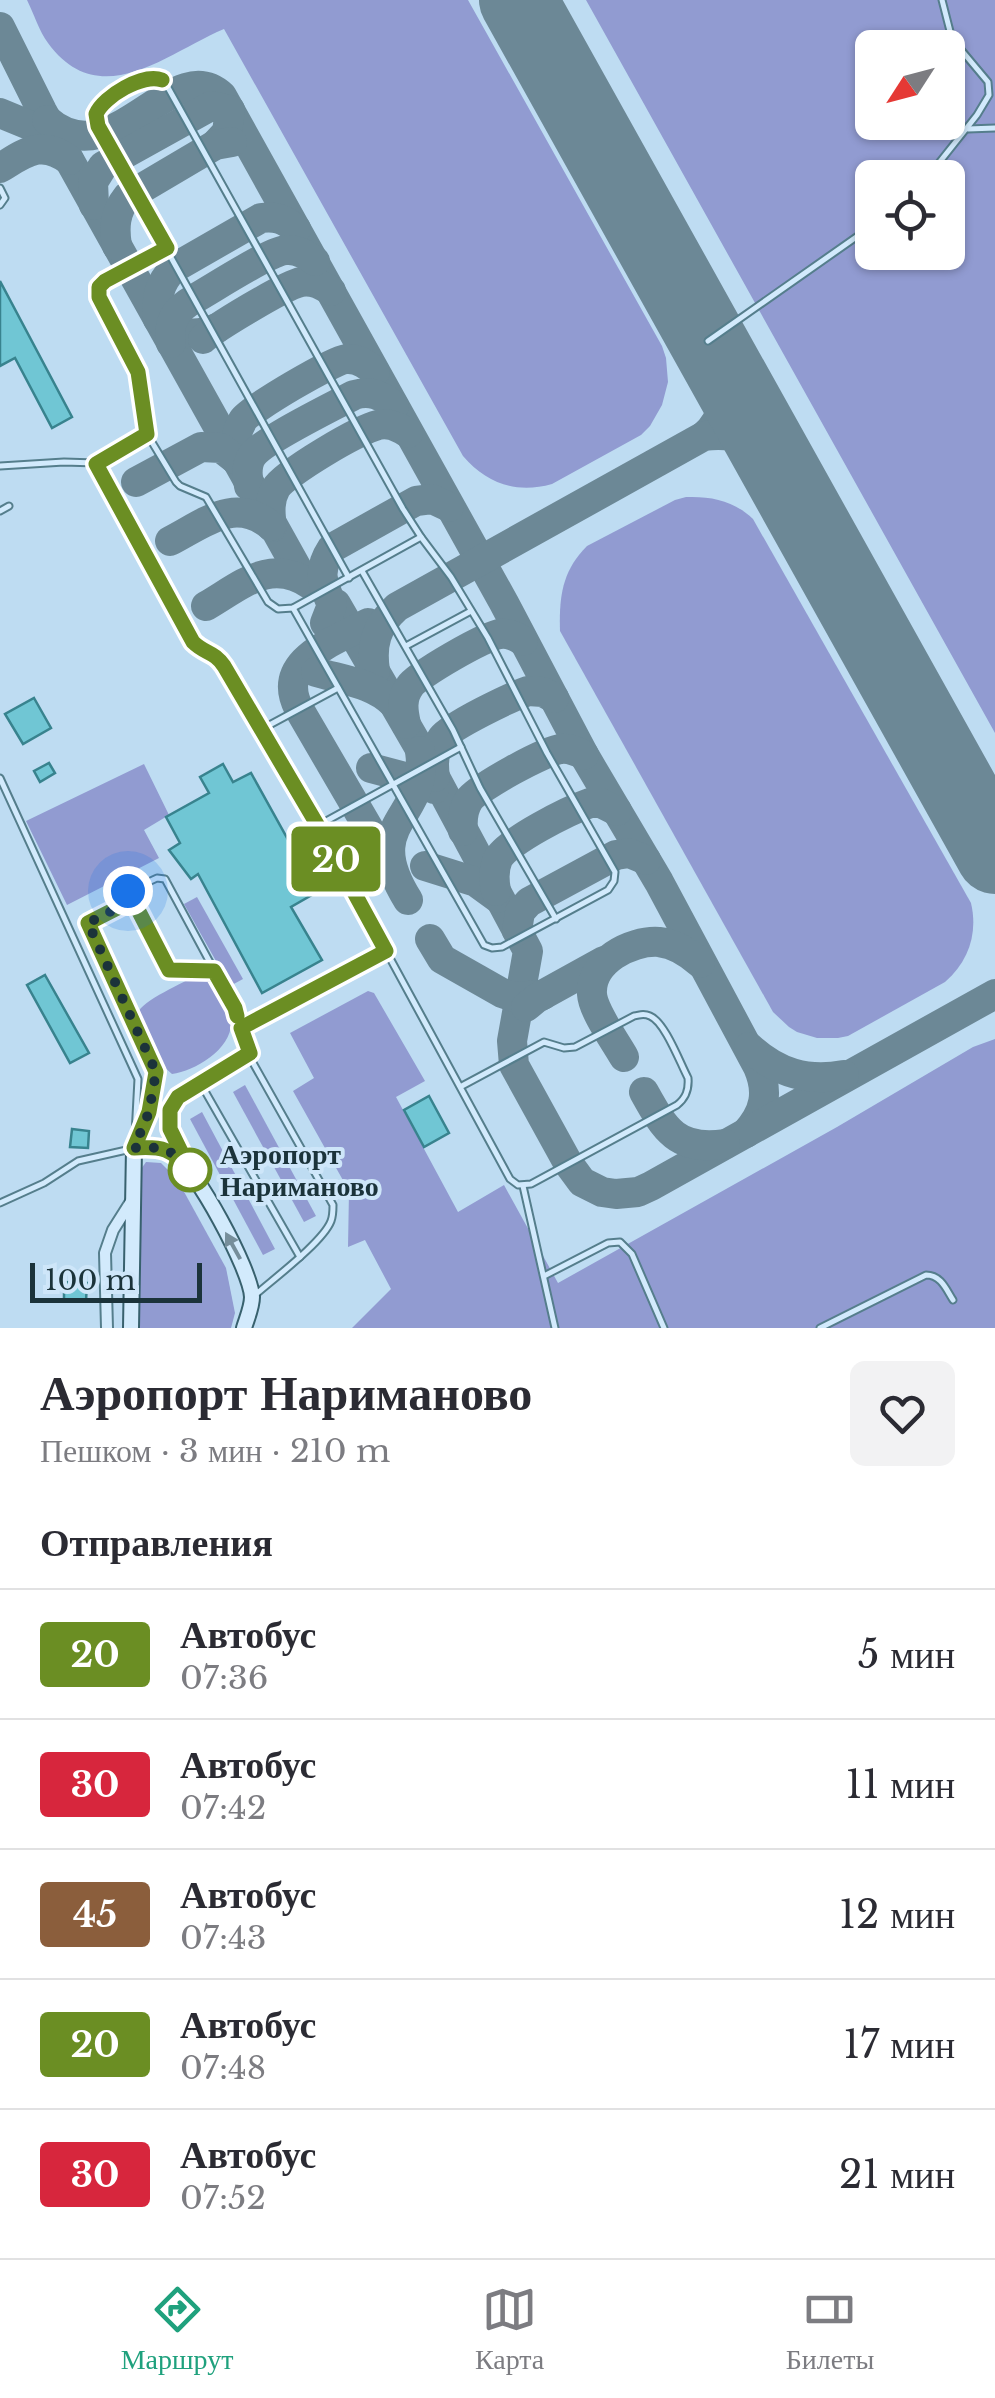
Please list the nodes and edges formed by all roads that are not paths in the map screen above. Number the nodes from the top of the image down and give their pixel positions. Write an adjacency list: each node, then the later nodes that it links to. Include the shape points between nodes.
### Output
1 (942, 0): 2 (lane)
2 (950, 30)
3 (965, 55): 5 (lane, via 990,95)
4 (995, 128): 5 (lane)
5 (965, 130)
6 (957, 140): 7 (lane)
7 (941, 160)
8 (0, 188): 9 (lane)
9 (0, 205)
10 (855, 238): 12 (lane)
11 (167, 248): 13 (lane, via 99,287 138,372); 18 (lane, via 96,114 103,102 154,77 180,107); 20 (lane)
12 (708, 341)
13 (147, 434): 14 (lane); 21 (lane, via 176,482 206,497 268,602)
14 (96, 464): 15 (lane); 25 (lane, via 193,642 217,656)
15 (0, 466)
16 (9, 506): 17 (lane)
17 (0, 511)
18 (421, 537): 19 (lane); 22 (lane)
19 (362, 570): 20 (lane); 23 (lane)
20 (349, 578): 21 (lane)
21 (293, 608): 24 (lane)
22 (471, 610): 23 (lane); 31 (lane, via 615,872 608,890)
23 (406, 646): 26 (lane)
24 (338, 688): 25 (lane); 28 (lane)
25 (261, 730): 29 (lane)
26 (461, 747): 28 (lane); 31 (lane)
27 (0, 778): 38 (lane, via 138,1079)
28 (393, 782): 29 (lane); 31 (lane, via 484,945 502,947)
29 (318, 826): 32 (lane)
30 (133, 900): 33 (street, via 169,970); 33 (lane, via 128,891 164,880); 38 (street, via 88,923 156,1072)
31 (556, 918)
32 (386, 951): 34 (lane); 37 (lane)
33 (214, 971): 34 (street)
34 (241, 1028): 35 (street)
35 (248, 1054): 36 (street); 43 (lane, via 333,1205 327,1229)
36 (201, 1084): 39 (street, via 170,1110 170,1129); 43 (lane)
37 (460, 1087): 40 (lane, via 510,1180); 40 (lane, via 544,1042 576,1047 639,1014 661,1026 688,1078 682,1101)
38 (134, 1148): 39 (main road, via 170,1151); 41 (main road); 42 (lane, via 78,1161)
39 (190, 1170): 45 (main road, one-way to 39, via 244,1265)
40 (523, 1186): 44 (lane)
41 (133, 1199): 47 (street, via 105,1252); 48 (main road)
42 (0, 1203)
43 (300, 1256): 45 (lane)
44 (544, 1276): 50 (lane); 51 (lane, via 620,1242 632,1254)
45 (252, 1298): 49 (main road)
46 (954, 1300): 52 (lane, via 940,1280 926,1275)
47 (107, 1328)
48 (131, 1328)
49 (244, 1328)
50 (554, 1328)
51 (664, 1328)
52 (820, 1328)

